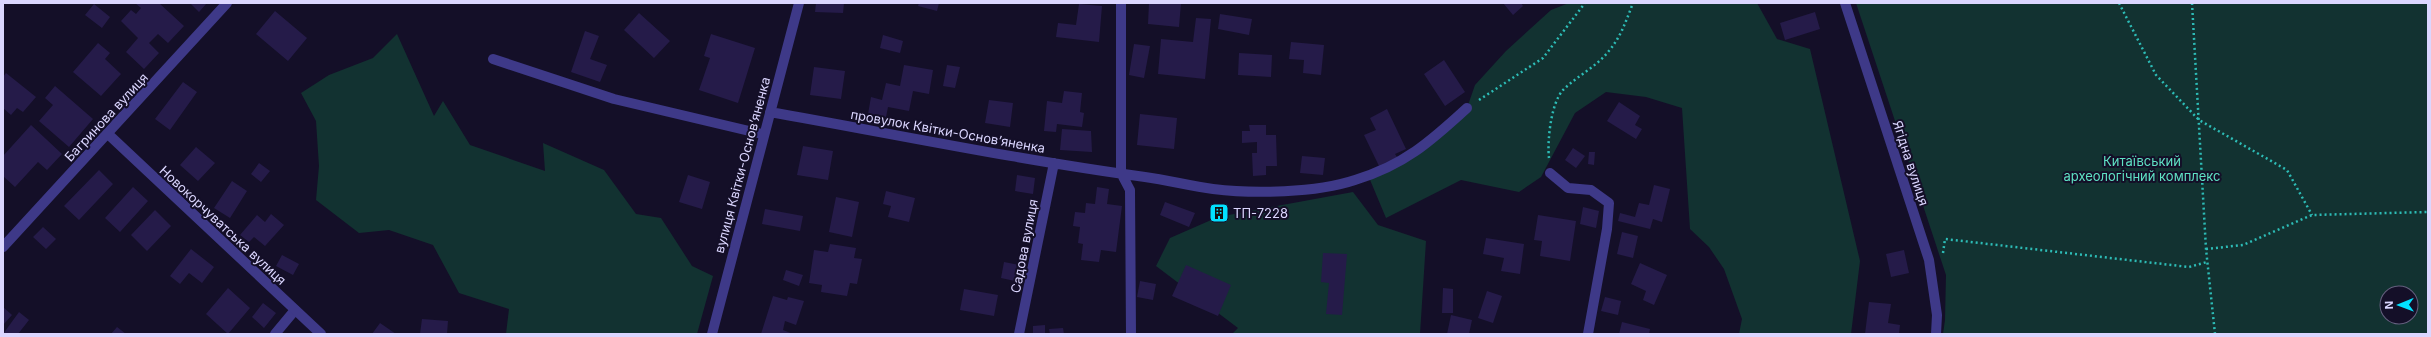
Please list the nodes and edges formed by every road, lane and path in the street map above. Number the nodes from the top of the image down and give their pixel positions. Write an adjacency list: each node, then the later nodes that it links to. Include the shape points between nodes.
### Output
1 (227, 3): 13 (street, Багринова вулиця)
2 (799, 3): 11 (street, вулиця Квітки-Основ’яненка)
3 (1120, 3): 16 (street)
4 (1585, 3): 10 (path, via 1542,58)
5 (1633, 3): 17 (path, via 1621,36 1607,54 1562,91 1554,110 1548,148)
6 (1845, 3): 31 (street, Ягідна вулиця, via 1929,260 1937,315)
7 (2118, 3): 12 (path, via 2156,75)
8 (2192, 3): 12 (path)
9 (493, 59): 14 (street, via 614,99)
10 (1467, 108): 16 (street, провулок Квітки-Основʼяненка, via 1428,143 1398,164 1353,181 1258,193 1211,189)
11 (770, 112): 14 (street, вулиця Квітки-Основ’яненка); 15 (street, провулок Квітки-Основʼяненка)
12 (2198, 118): 19 (path, via 2287,170); 21 (path)
13 (108, 134): 20 (street, Багринова вулиця); 24 (street, Новокорчуватська вулиця)
14 (762, 134): 27 (street, вулиця Квітки-Основ’яненка)
15 (1054, 163): 16 (street, провулок Квітки-Основʼяненка); 28 (street, Садова вулиця)
16 (1121, 173): 29 (street, via 1130,190)
17 (1550, 174): 30 (street, via 1568,188 1590,190 1609,203 1607,229)
18 (2428, 212): 19 (path)
19 (2312, 215): 21 (path, via 2243,246)
20 (3, 247)
21 (2206, 249): 23 (path)
22 (1943, 254): 23 (path, via 1945,239 2189,267)
23 (2207, 262): 32 (path)
24 (295, 310): 25 (street); 26 (street, Новокорчуватська вулиця)
25 (275, 334)
26 (321, 334)
27 (712, 334)
28 (1019, 334)
29 (1131, 334)
30 (1588, 334)
31 (1936, 334)
32 (2215, 334)

